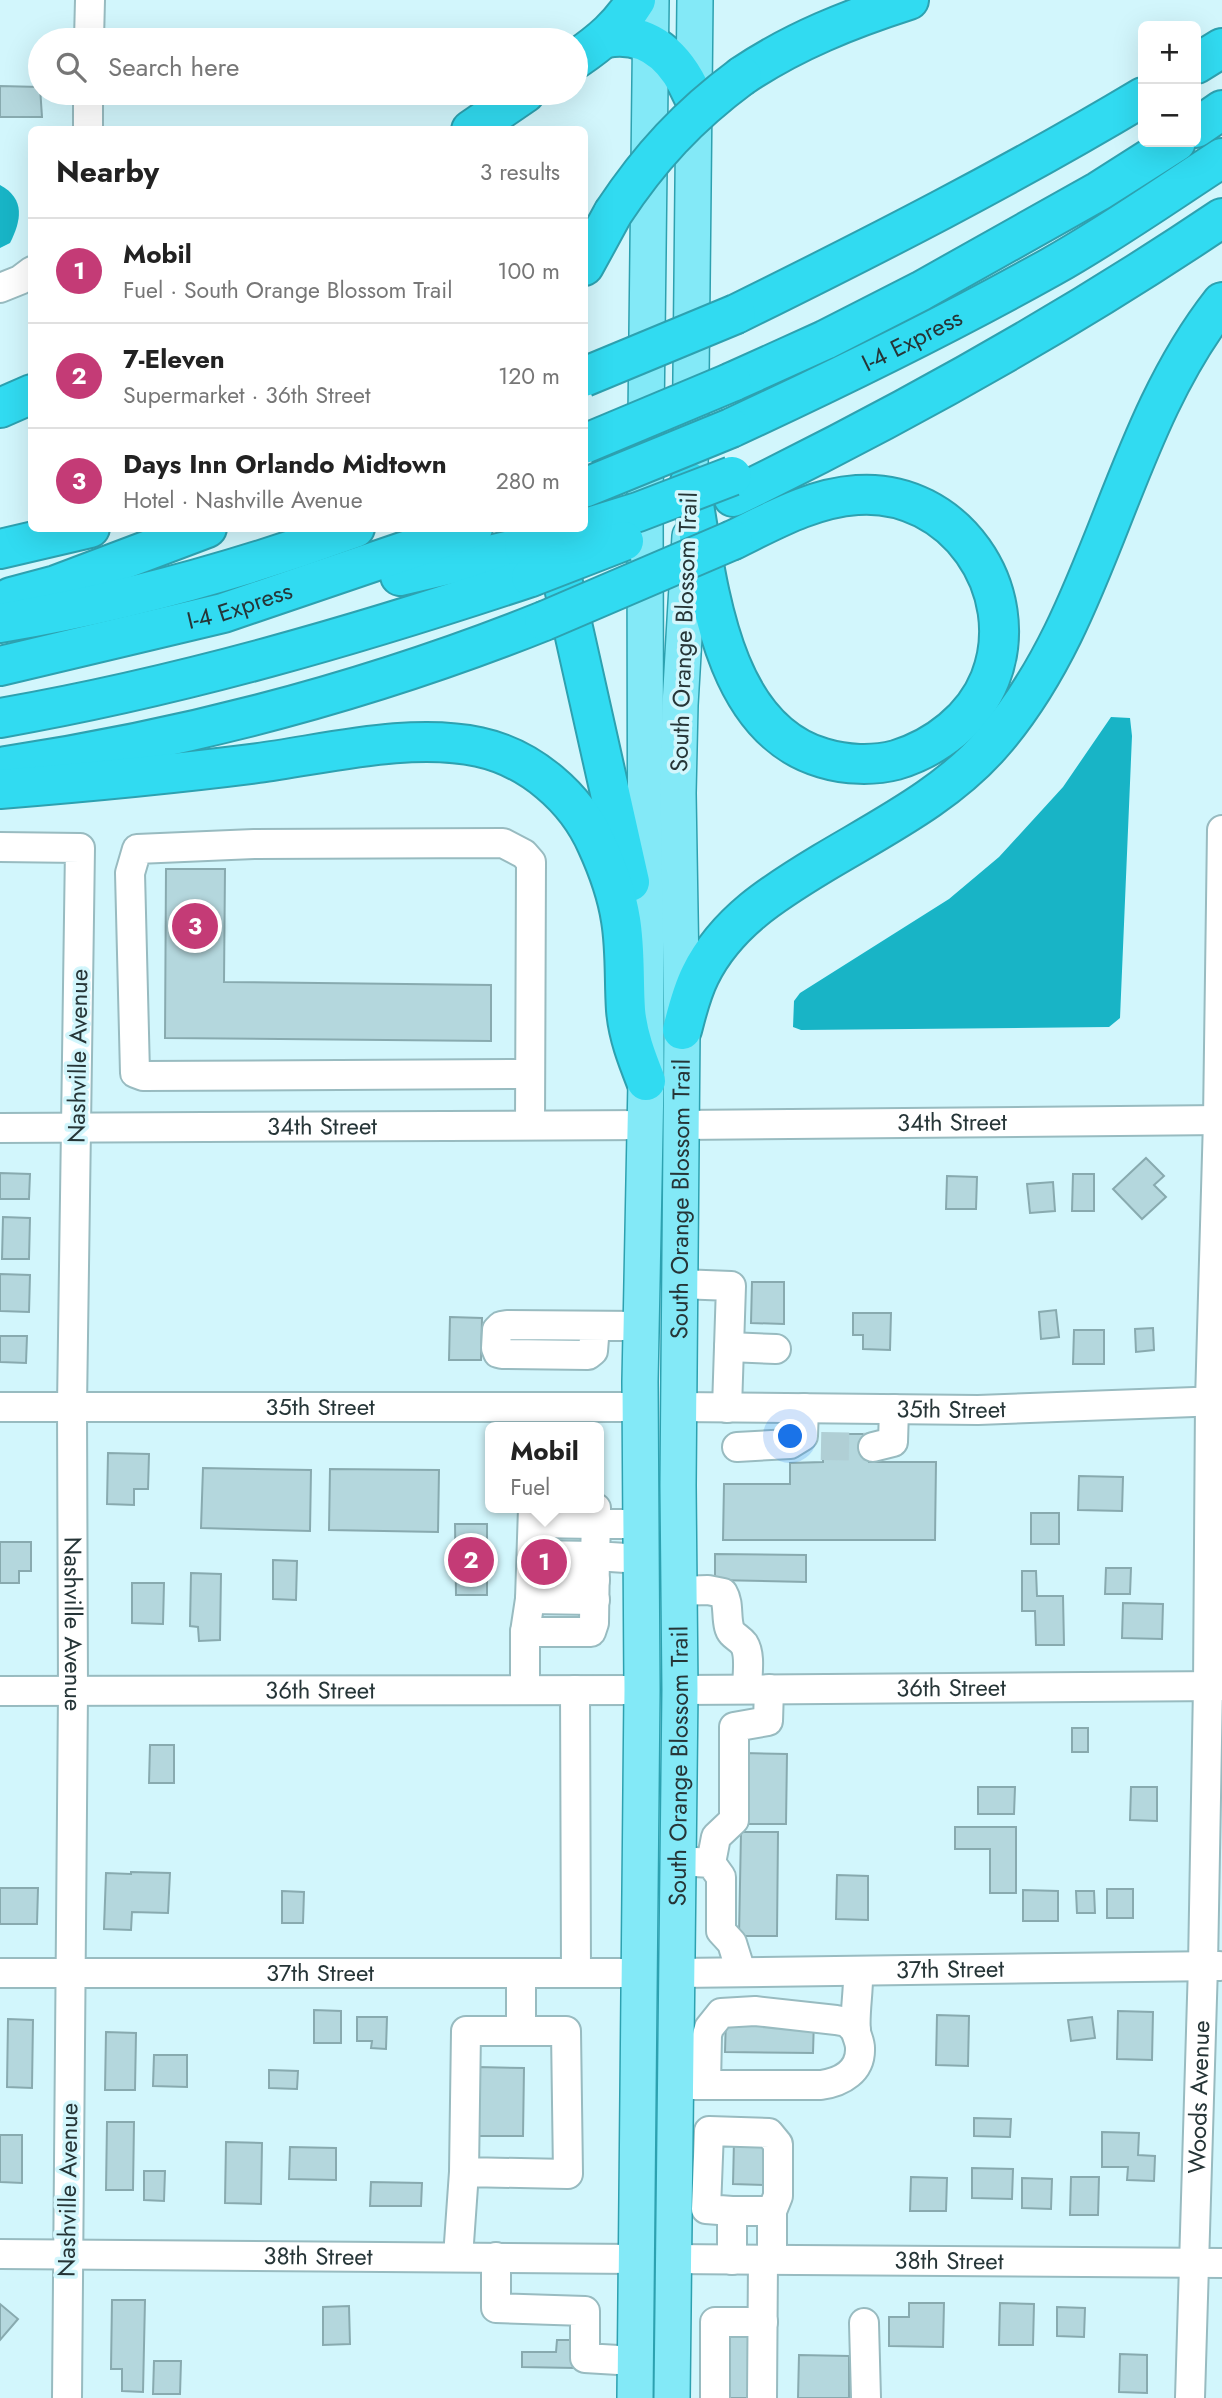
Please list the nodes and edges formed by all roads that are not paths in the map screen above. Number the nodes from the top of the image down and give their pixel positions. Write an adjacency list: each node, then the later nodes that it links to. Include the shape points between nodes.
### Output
1 (90, 0): 6 (street)
2 (636, 0): 8 (highway, via 626,16)
3 (651, 0): 7 (main road, South Orange Blossom Trail)
4 (695, 0): 11 (main road, South Orange Blossom Trail)
5 (909, 0): 22 (highway, bridge, via 803,40 709,101 638,176)
6 (89, 28)
7 (650, 43): 8 (highway, via 624,36); 11 (highway, via 676,65); 48 (main road, South Orange Blossom Trail)
8 (591, 48)
9 (1222, 48): 10 (highway)
10 (1201, 61)
11 (693, 96): 30 (main road, South Orange Blossom Trail)
12 (1138, 100): 26 (highway, bridge, via 952,206 736,314)
13 (88, 105): 17 (street)
14 (507, 105): 18 (highway)
15 (1222, 110): 16 (highway)
16 (1201, 125)
17 (88, 126)
18 (477, 126)
19 (1168, 147): 29 (highway, I-4 Express, bridge, via 1099,191 825,340)
20 (1222, 158): 31 (highway, I-4 Express, bridge, via 1049,268 840,378)
21 (1222, 218): 37 (highway, bridge, via 1133,277 799,465)
22 (588, 259)
23 (28, 274): 24 (street)
24 (0, 288)
25 (1222, 302): 47 (highway, via 1146,430 1063,634 1022,705 974,762 944,788 746,915 700,974)
26 (588, 375)
27 (28, 396): 28 (highway)
28 (0, 408)
29 (588, 442)
30 (690, 482): 43 (highway, bridge, via 715,612 727,653 752,705 780,735 804,751 860,764 890,761 919,751 960,723 980,698 998,648 996,599 987,573 958,532 937,516 896,498 858,495 811,504 733,540 544,621 414,668 262,714); 47 (main road, South Orange Blossom Trail, via 678,780)
31 (588, 486)
32 (73, 532): 36 (highway)
33 (196, 532): 38 (highway, via 56,585)
34 (344, 532): 40 (highway, I-4 Express, via 162,588)
35 (461, 532): 39 (highway, I-4 Express)
36 (0, 549)
37 (535, 551): 39 (highway); 42 (highway, via 380,627 253,663); 48 (highway, via 625,853)
38 (0, 600)
39 (223, 613): 41 (highway, I-4 Express)
40 (0, 623)
41 (0, 666)
42 (0, 718)
43 (0, 767)
44 (0, 789): 50 (highway, via 181,772 404,743 465,744 508,756 562,794 597,845 619,910 626,1012)
45 (1222, 830): 51 (street, Woods Avenue)
46 (0, 847): 56 (street, Nashville Avenue, via 80,848)
47 (682, 1030): 54 (main road, South Orange Blossom Trail)
48 (644, 1032): 50 (main road, South Orange Blossom Trail)
49 (530, 1074): 49 (street, via 531,862 524,854 503,843 137,849 130,873 135,1073); 52 (street)
50 (646, 1081): 53 (main road, South Orange Blossom Trail)
51 (1220, 1120): 54 (street, 34th Street); 62 (street, Woods Avenue)
52 (530, 1125): 53 (street, 34th Street); 56 (street, 34th Street)
53 (645, 1125): 59 (main road, South Orange Blossom Trail); 66 (main road, via 657,1188 658,1359)
54 (681, 1125): 57 (main road, South Orange Blossom Trail)
55 (0, 1128): 56 (street, 34th Street)
56 (77, 1128): 63 (street, Nashville Avenue)
57 (680, 1284): 60 (street, via 731,1286); 66 (main road, South Orange Blossom Trail)
58 (595, 1326): 59 (street)
59 (641, 1326): 65 (main road, South Orange Blossom Trail)
60 (729, 1347): 61 (street); 67 (street)
61 (776, 1349)
62 (1216, 1401): 69 (street, 35th Street); 82 (street, Woods Avenue)
63 (72, 1406): 64 (street, 35th Street); 70 (street, 35th Street); 89 (street, Nashville Avenue)
64 (0, 1407)
65 (640, 1407): 70 (street, 35th Street); 75 (main road, South Orange Blossom Trail); 81 (main road, via 653,1435 659,1465 663,1591)
66 (678, 1407): 67 (street, 35th Street); 79 (main road, South Orange Blossom Trail)
67 (727, 1408): 68 (street, 35th Street)
68 (804, 1408): 69 (street, 35th Street); 71 (street, via 812,1441)
69 (894, 1409): 72 (street, via 893,1442)
70 (534, 1417)
71 (737, 1447)
72 (873, 1447)
73 (533, 1516): 74 (street); 77 (street)
74 (596, 1516): 75 (street); 78 (street)
75 (641, 1524): 76 (main road, South Orange Blossom Trail)
76 (641, 1559): 78 (street); 86 (main road, South Orange Blossom Trail)
77 (531, 1577): 78 (street); 78 (street); 80 (street)
78 (595, 1579): 80 (street, via 591,1632)
79 (679, 1591): 81 (main road, South Orange Blossom Trail); 83 (street, via 723,1593 732,1635 743,1642)
80 (525, 1632): 84 (street)
81 (679, 1639): 87 (main road, South Orange Blossom Trail)
82 (1215, 1686): 83 (street, 36th Street); 91 (street, Woods Avenue)
83 (758, 1689): 87 (street, 36th Street); 90 (street, via 768,1721 734,1727 734,1820)
84 (525, 1690): 85 (street, 36th Street); 89 (street, 36th Street)
85 (575, 1690): 86 (street, 36th Street); 97 (street)
86 (642, 1690): 98 (main road, South Orange Blossom Trail)
87 (680, 1690): 90 (main road, South Orange Blossom Trail)
88 (0, 1691): 89 (street, 36th Street)
89 (73, 1691): 95 (street, Nashville Avenue)
90 (695, 1862): 93 (street, via 721,1877 722,1931 732,1943); 99 (main road, South Orange Blossom Trail)
91 (1212, 1966): 92 (street, 37th Street); 115 (street, Woods Avenue)
92 (858, 1971): 93 (street, 37th Street); 101 (street)
93 (741, 1972): 99 (street, 37th Street)
94 (0, 1973): 95 (street, 37th Street)
95 (70, 1973): 96 (street, 37th Street); 108 (street, Nashville Avenue)
96 (521, 1973): 97 (street, 37th Street); 100 (street)
97 (576, 1973): 98 (street, 37th Street)
98 (639, 1973): 111 (main road, South Orange Blossom Trail)
99 (677, 1973): 102 (main road, South Orange Blossom Trail)
100 (522, 2030): 104 (street, via 466,2032); 104 (street, via 566,2031 568,2174)
101 (856, 2031): 102 (street, via 860,2058 845,2078 835,2083); 102 (street, via 847,2022 836,2020 755,2011 721,2013 709,2028)
102 (691, 2085): 103 (main road, South Orange Blossom Trail)
103 (692, 2149): 105 (street, via 706,2210); 106 (street, via 709,2131 769,2133 778,2144 778,2196); 112 (main road, South Orange Blossom Trail)
104 (464, 2172): 109 (street)
105 (732, 2211): 106 (street); 113 (street)
106 (772, 2211): 114 (street)
107 (0, 2254): 108 (street, 38th Street)
108 (67, 2254): 109 (street, 38th Street); 121 (street, Nashville Avenue)
109 (458, 2257): 110 (street, 38th Street)
110 (496, 2258): 111 (street, 38th Street); 118 (street, via 496,2308 586,2311 586,2358)
111 (637, 2259): 118 (main road, South Orange Blossom Trail)
112 (674, 2259): 113 (street, 38th Street); 119 (main road, South Orange Blossom Trail)
113 (732, 2260): 114 (street, 38th Street)
114 (768, 2260): 115 (street, 38th Street); 116 (street)
115 (1208, 2263): 125 (street, Woods Avenue)
116 (763, 2322): 120 (street, via 716,2322); 123 (street)
117 (864, 2323): 124 (street)
118 (635, 2361): 122 (main road, South Orange Blossom Trail)
119 (672, 2387): 120 (street)
120 (715, 2387)
121 (67, 2398)
122 (635, 2398)
123 (762, 2398)
124 (866, 2398)
125 (1190, 2398)

